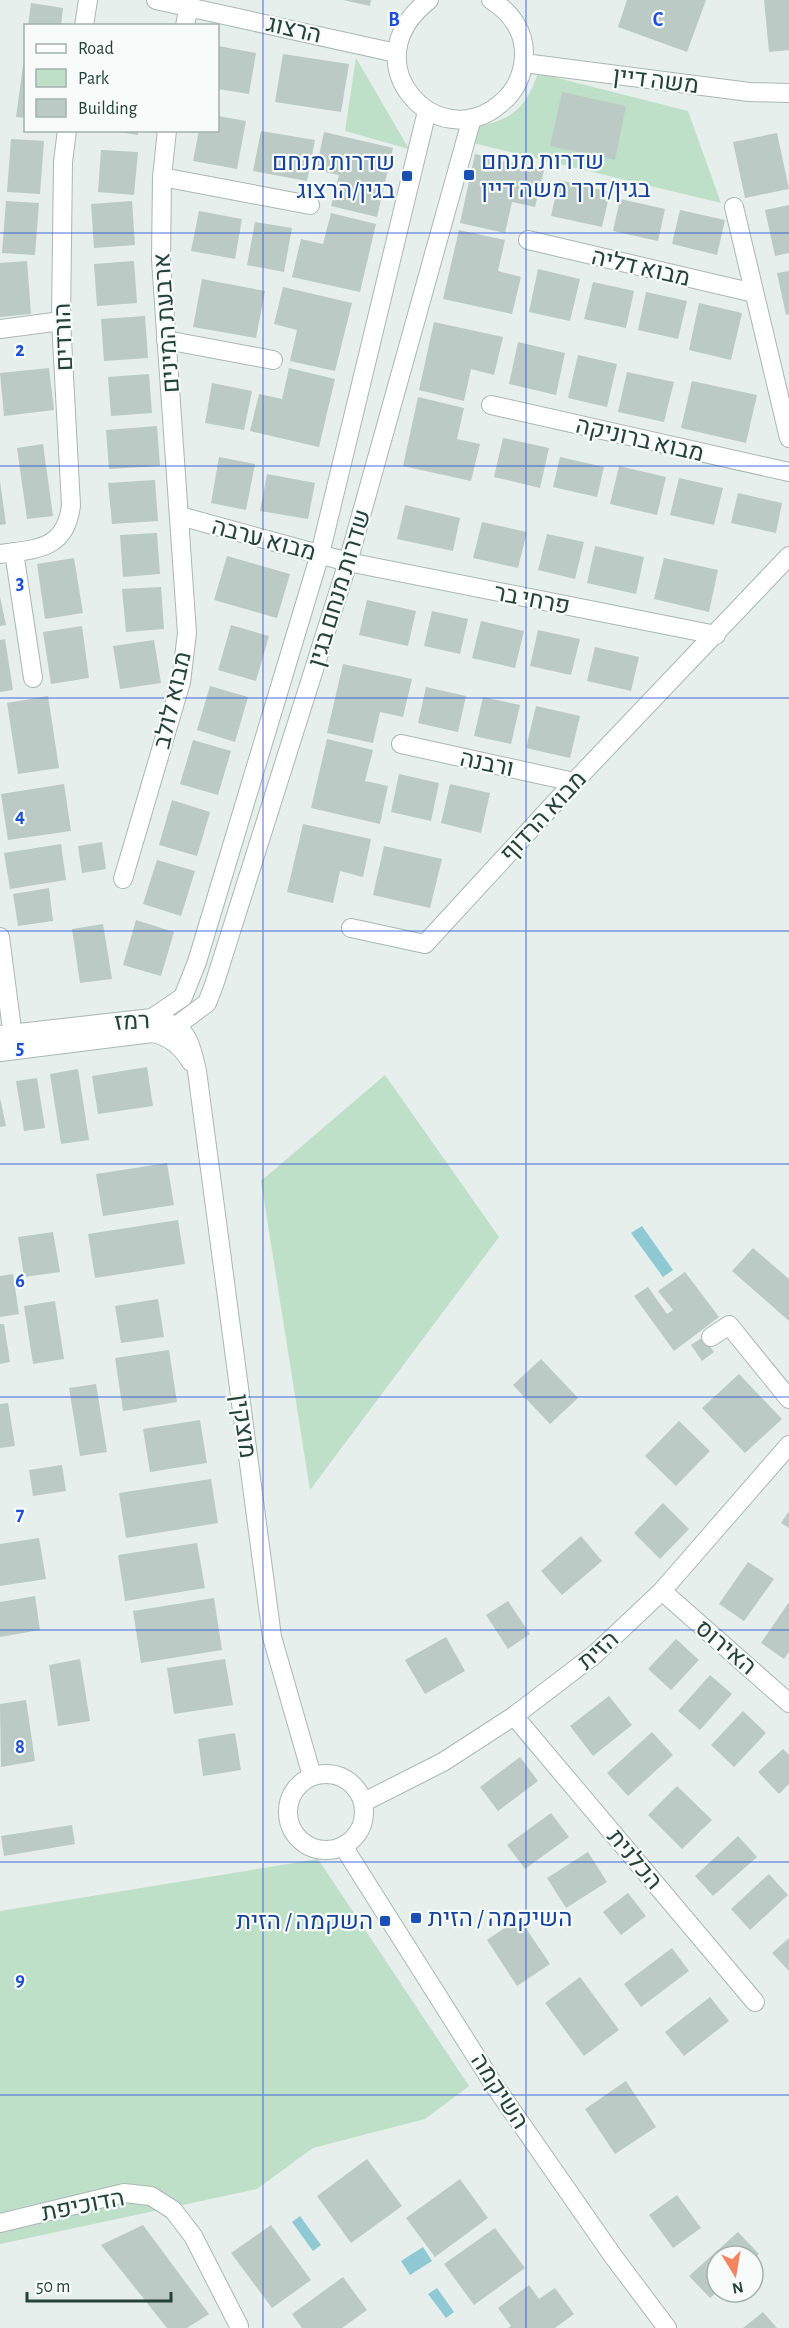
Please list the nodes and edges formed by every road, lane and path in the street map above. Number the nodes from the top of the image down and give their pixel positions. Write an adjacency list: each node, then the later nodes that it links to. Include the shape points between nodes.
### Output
1 (87, 0): 6 (street)
2 (156, 0): 5 (street, הרצוג)
3 (429, 0): 8 (street, via 406,22)
4 (491, 0): 9 (street, via 512,17 520,32)
5 (189, 5): 7 (street); 8 (street, הרצוג)
6 (84, 24)
7 (185, 24)
8 (396, 53): 11 (street, via 404,86)
9 (524, 63): 10 (street, משה דיין, via 749,92); 12 (street, via 518,84 508,98 494,110)
10 (789, 93)
11 (427, 111): 12 (street, via 444,117); 29 (street, שדרות מנחם בגין)
12 (472, 118): 31 (street, שדרות מנחם בגין)
13 (68, 132): 20 (street, הורדים, via 63,162)
14 (167, 132): 15 (street, ארבעת המינים)
15 (162, 177): 16 (street); 22 (street, ארבעת המינים, via 161,260)
16 (310, 205)
17 (734, 207): 19 (street)
18 (528, 240): 19 (street, מבוא דליה)
19 (754, 293): 25 (street)
20 (61, 321): 21 (street); 28 (street, הורדים, via 69,522 58,540)
21 (0, 328)
22 (166, 340): 23 (street); 27 (street, ארבעת המינים)
23 (273, 360)
24 (491, 405): 26 (street, מבוא ברוניקה)
25 (789, 438)
26 (789, 472)
27 (180, 516): 29 (street, מבוא ערבה); 36 (street, מבוא לולב, via 187,633 181,682)
28 (7, 553): 33 (street)
29 (320, 554): 31 (street, מבוא ערבה); 39 (street, שדרות מנחם בגין, via 189,985 183,998)
30 (789, 556): 32 (street, מבוא הרדוף)
31 (348, 562): 32 (street, פרחי בר); 40 (street, שדרות מנחם בגין, via 214,985 207,1003)
32 (716, 635): 35 (street, מבוא הרדוף)
33 (33, 678)
34 (401, 744): 35 (street, ורבנה)
35 (574, 782): 37 (street, מבוא הרדוף, via 425,944)
36 (123, 879)
37 (351, 928)
38 (0, 937): 41 (street)
39 (152, 1018): 40 (street, רמז); 41 (street, רמז)
40 (170, 1030): 41 (street, רמז); 42 (street, רמז)
41 (7, 1043)
42 (197, 1071): 49 (street, מוצקין, via 272,1637)
43 (711, 1337): 44 (street, via 729,1325)
44 (789, 1399)
45 (789, 1444): 46 (street, הזית)
46 (662, 1591): 47 (street, האירוס); 48 (street, הזית, via 594,1655)
47 (789, 1703)
48 (514, 1716): 50 (street, הזית, via 443,1762); 52 (street, הכלנית)
49 (312, 1776): 50 (street, via 325,1773 342,1777 355,1786); 51 (street, via 292,1793 287,1816 291,1829 315,1849)
50 (364, 1802): 51 (street, via 359,1833)
51 (344, 1846): 54 (street, השיקמה, via 494,2085)
52 (755, 2002)
53 (0, 2223): 55 (street, הדוכיפת, via 124,2193 151,2196 173,2210 193,2236)
54 (651, 2306): 56 (street); 57 (street, השיקמה)
55 (242, 2328)
56 (649, 2328)
57 (667, 2328)

